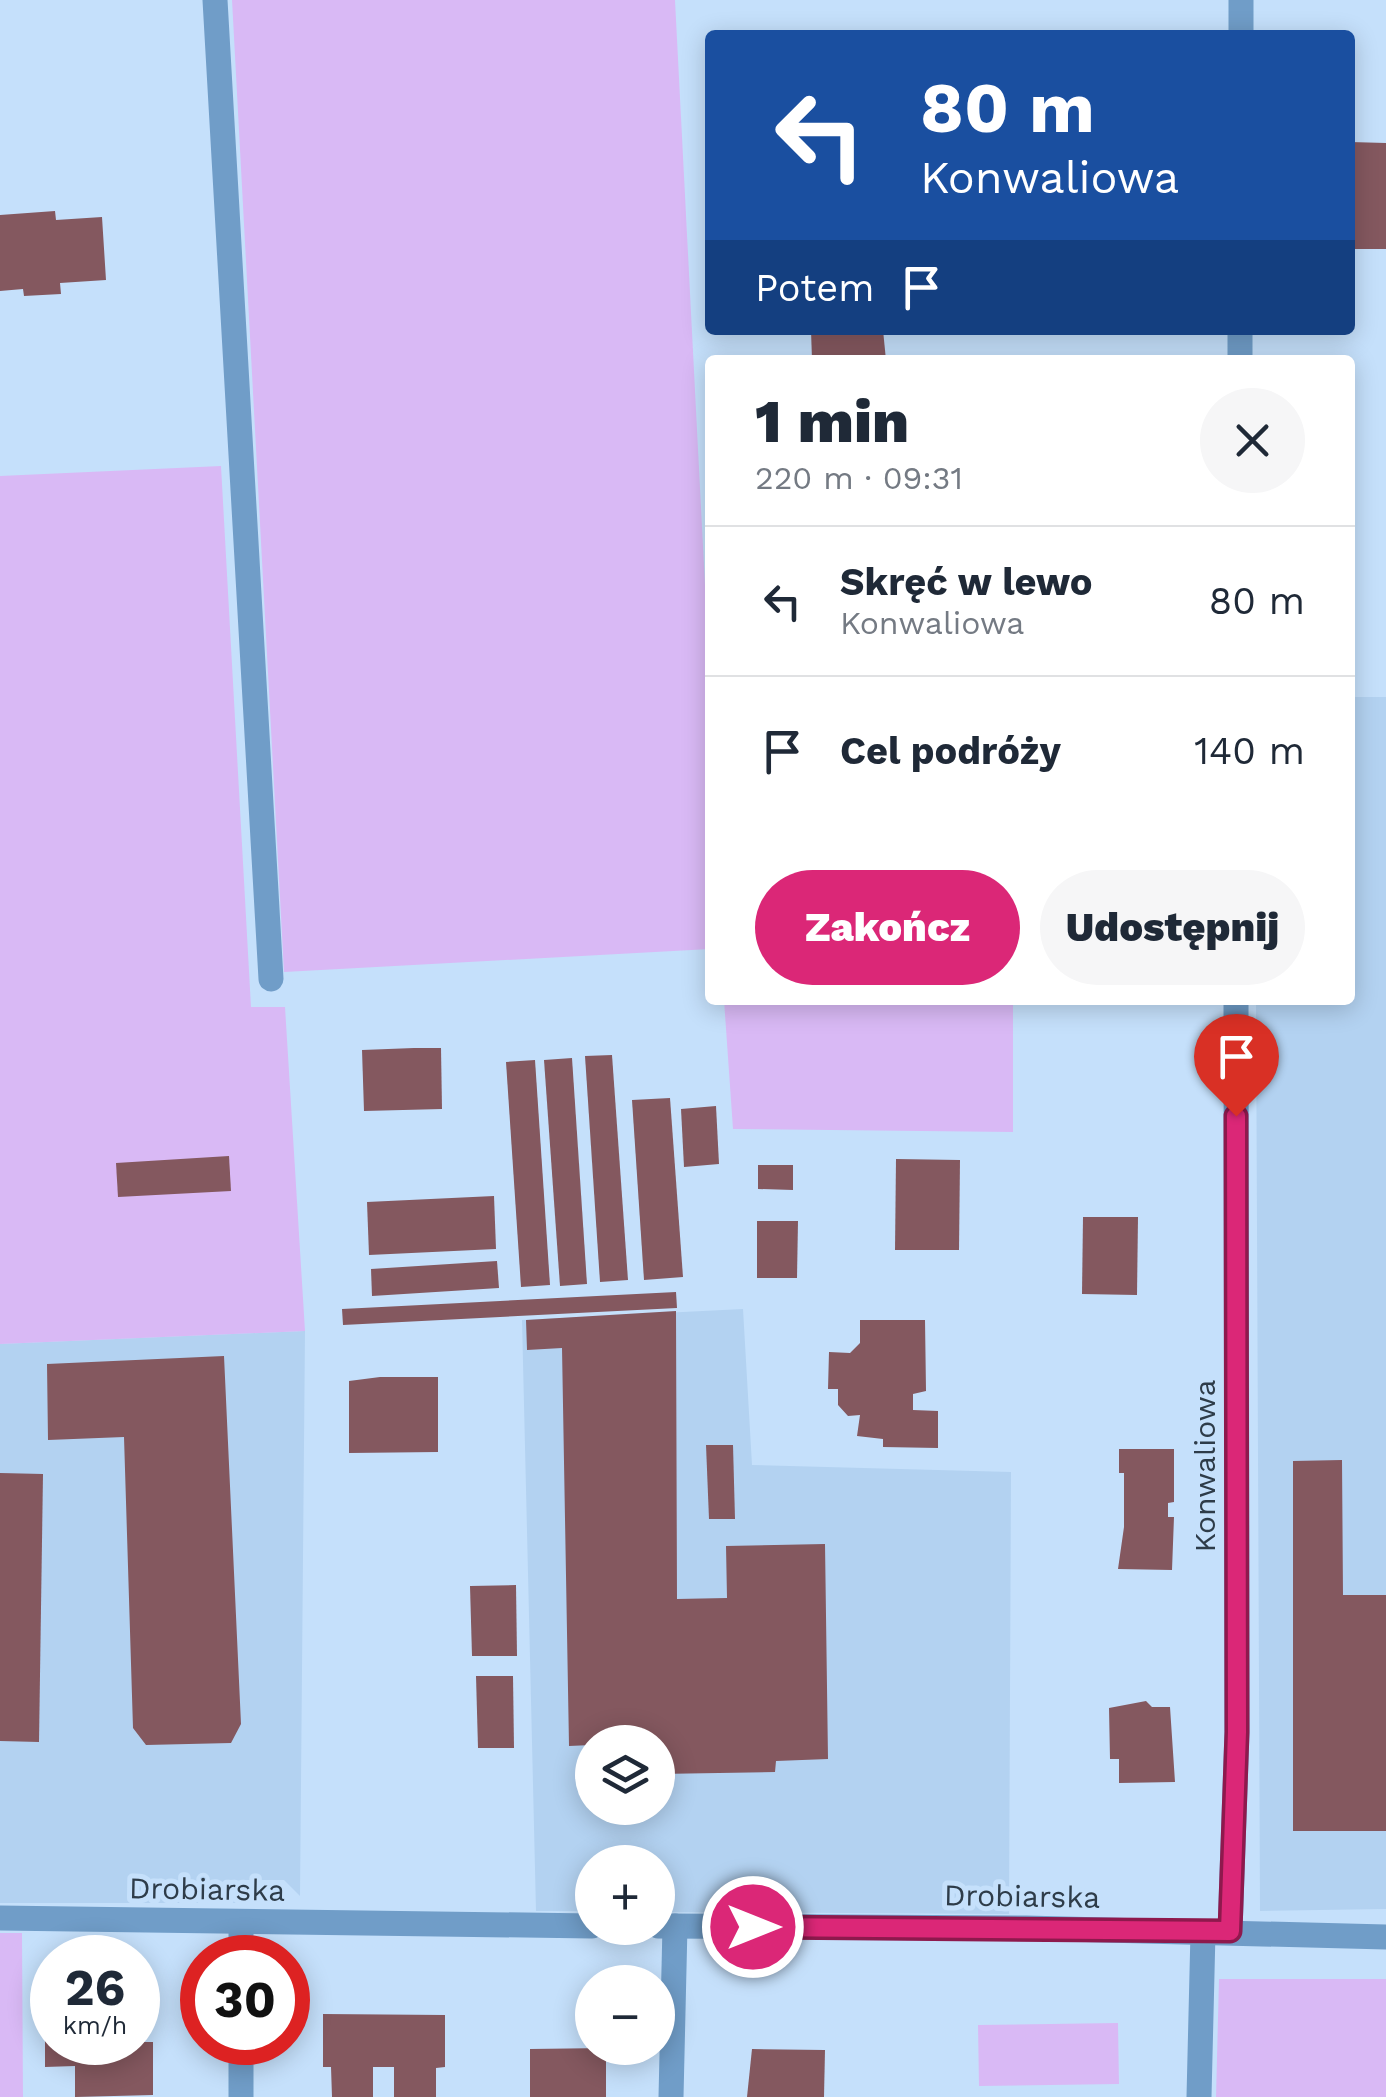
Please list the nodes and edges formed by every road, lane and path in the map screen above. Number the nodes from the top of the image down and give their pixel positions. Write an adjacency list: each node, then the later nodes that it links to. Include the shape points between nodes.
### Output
1 (215, 0): 4 (street)
2 (1242, 0): 3 (street)
3 (1241, 30)
4 (271, 979)
5 (1236, 1005): 10 (street, Konwaliowa, via 1237,1732)
6 (0, 1918): 7 (street, Drobiarska)
7 (241, 1923): 8 (street, Drobiarska); 12 (street)
8 (575, 1926)
9 (675, 1926): 11 (street, Drobiarska)
10 (1230, 1931): 11 (street, Drobiarska); 13 (street, Drobiarska)
11 (1203, 1932): 18 (street)
12 (241, 1935)
13 (1386, 1937)
14 (667, 1945): 17 (street)
15 (241, 2065): 16 (street)
16 (241, 2097)
17 (671, 2097)
18 (1199, 2097)

